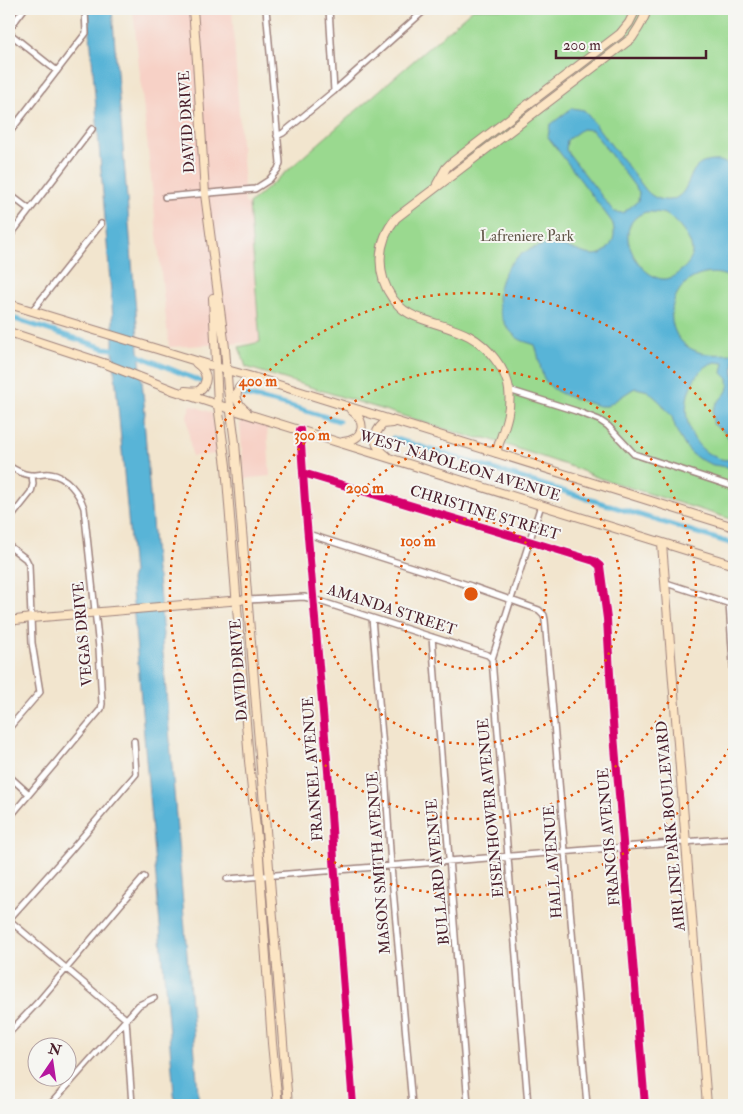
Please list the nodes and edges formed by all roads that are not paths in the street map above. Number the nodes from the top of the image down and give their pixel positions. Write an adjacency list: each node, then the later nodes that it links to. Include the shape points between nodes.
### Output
1 (24, 9): 9 (street)
2 (85, 9): 11 (street, via 86,33)
3 (193, 9): 18 (main road, DAVID DRIVE)
4 (266, 9): 15 (street)
5 (329, 9): 12 (street)
6 (426, 9): 12 (street)
7 (636, 9): 16 (main road, via 620,34 450,164)
8 (647, 9): 16 (main road, via 632,38)
9 (9, 29)
10 (9, 33): 11 (street)
11 (57, 71): 14 (street)
12 (334, 91): 15 (street)
13 (92, 130): 20 (street)
14 (9, 133)
15 (277, 136): 18 (street, via 280,163 269,180 255,189)
16 (435, 188): 31 (main road, via 396,218 386,235 380,258 386,287 406,312 466,334 481,343 503,371)
17 (9, 194): 20 (street)
18 (205, 194): 19 (street); 22 (main road, DAVID DRIVE)
19 (165, 196)
20 (30, 210): 23 (street)
21 (101, 224): 25 (street)
22 (209, 234): 28 (main road, DAVID DRIVE); 29 (main road, DAVID DRIVE)
23 (9, 237)
24 (10, 305): 25 (main road, WEST NAPOLEON AVENUE)
25 (32, 311): 27 (main road, WEST NAPOLEON AVENUE)
26 (10, 335): 32 (main road, WEST NAPOLEON AVENUE, via 106,364)
27 (193, 360): 28 (main road, WEST NAPOLEON AVENUE); 32 (main road, via 204,371 203,387 197,392)
28 (216, 367): 29 (main road, WEST NAPOLEON AVENUE); 33 (main road, DAVID DRIVE)
29 (227, 370): 30 (main road, WEST NAPOLEON AVENUE); 35 (main road, DAVID DRIVE)
30 (256, 378): 34 (main road, WEST NAPOLEON AVENUE); 36 (main road, via 237,391 240,407)
31 (510, 390): 40 (main road, via 509,413); 45 (street, via 599,420 634,454)
32 (175, 391): 33 (main road, WEST NAPOLEON AVENUE)
33 (218, 405): 35 (main road, WEST NAPOLEON AVENUE); 59 (main road, DAVID DRIVE)
34 (346, 407): 37 (main road, WEST NAPOLEON AVENUE); 39 (main road, via 360,419 361,430 354,439)
35 (230, 409): 36 (main road, WEST NAPOLEON AVENUE); 60 (main road, DAVID DRIVE)
36 (252, 415): 38 (main road, WEST NAPOLEON AVENUE)
37 (400, 423): 40 (main road, WEST NAPOLEON AVENUE); 41 (main road, via 384,424 377,432 379,450)
38 (300, 430): 39 (main road, WEST NAPOLEON AVENUE); 43 (street, FRANKEL AVENUE)
39 (338, 442): 41 (main road, WEST NAPOLEON AVENUE)
40 (496, 453): 48 (main road, WEST NAPOLEON AVENUE)
41 (391, 458): 46 (main road, WEST NAPOLEON AVENUE)
42 (9, 466): 44 (street, VEGAS DRIVE)
43 (303, 472): 49 (street, FRANKEL AVENUE); 50 (street, CHRISTINE STREET)
44 (32, 475): 47 (street, via 31,492); 63 (street, VEGAS DRIVE, via 50,474 62,478 80,499 84,508)
45 (734, 487)
46 (541, 505): 50 (street, EISENHOWER AVENUE); 51 (main road, WEST NAPOLEON AVENUE)
47 (9, 520)
48 (734, 528)
49 (308, 534): 58 (street, FRANKEL AVENUE); 61 (street)
50 (529, 541): 56 (street, CHRISTINE STREET, via 594,561); 61 (street, EISENHOWER AVENUE)
51 (662, 544): 53 (main road, WEST NAPOLEON AVENUE); 57 (main road, AIRLINE PARK BOULEVARD)
52 (9, 546): 64 (street, via 29,565)
53 (720, 561): 54 (main road); 55 (main road, WEST NAPOLEON AVENUE)
54 (734, 561)
55 (734, 566)
56 (600, 567): 79 (street, FRANCIS AVENUE, via 607,619)
57 (666, 583): 62 (street); 78 (main road, AIRLINE PARK BOULEVARD)
58 (314, 599): 60 (street, AMANDA STREET); 65 (street, AMANDA STREET); 84 (street, FRANKEL AVENUE)
59 (237, 600): 60 (main road, AMANDA STREET); 63 (main road, AMANDA STREET); 73 (main road, DAVID DRIVE)
60 (247, 600): 71 (main road, DAVID DRIVE)
61 (511, 600): 68 (street, EISENHOWER AVENUE); 80 (street, HALL AVENUE, via 539,610 544,617)
62 (731, 604): 69 (street)
63 (95, 612): 64 (main road, AMANDA STREET); 75 (street, VEGAS DRIVE, via 101,709)
64 (31, 618): 66 (main road, AMANDA STREET); 70 (street, via 40,692)
65 (372, 618): 67 (street, AMANDA STREET); 83 (street, MASON SMITH AVENUE)
66 (9, 621)
67 (432, 637): 68 (street, AMANDA STREET); 82 (street, BULLARD AVENUE)
68 (492, 659): 81 (street, EISENHOWER AVENUE)
69 (734, 680)
70 (9, 728)
71 (258, 739): 73 (main road); 86 (main road, DAVID DRIVE)
72 (134, 740): 89 (street, via 136,774)
73 (248, 740): 85 (main road, DAVID DRIVE)
74 (9, 776): 75 (street)
75 (30, 794): 76 (street, VEGAS DRIVE)
76 (9, 818)
77 (734, 838): 78 (street)
78 (686, 842): 79 (street); 104 (main road, AIRLINE PARK BOULEVARD)
79 (624, 847): 80 (street); 103 (street, FRANCIS AVENUE)
80 (566, 852): 81 (street); 102 (street, HALL AVENUE)
81 (508, 857): 82 (street); 101 (street, EISENHOWER AVENUE)
82 (450, 861): 83 (street); 100 (street, BULLARD AVENUE)
83 (391, 866): 84 (street); 99 (street, MASON SMITH AVENUE)
84 (335, 871): 86 (street); 98 (street, FRANKEL AVENUE)
85 (260, 876): 86 (street); 88 (street); 96 (main road, DAVID DRIVE)
86 (269, 876): 97 (main road, DAVID DRIVE)
87 (144, 877): 90 (street)
88 (227, 879)
89 (9, 920): 90 (street)
90 (66, 969): 92 (street); 93 (street)
91 (154, 998): 92 (street, via 139,1005)
92 (126, 1019): 94 (street); 95 (street)
93 (9, 1033)
94 (50, 1105)
95 (132, 1105)
96 (278, 1105)
97 (288, 1105)
98 (353, 1105)
99 (412, 1105)
100 (468, 1105)
101 (528, 1105)
102 (586, 1105)
103 (645, 1105)
104 (707, 1105)

